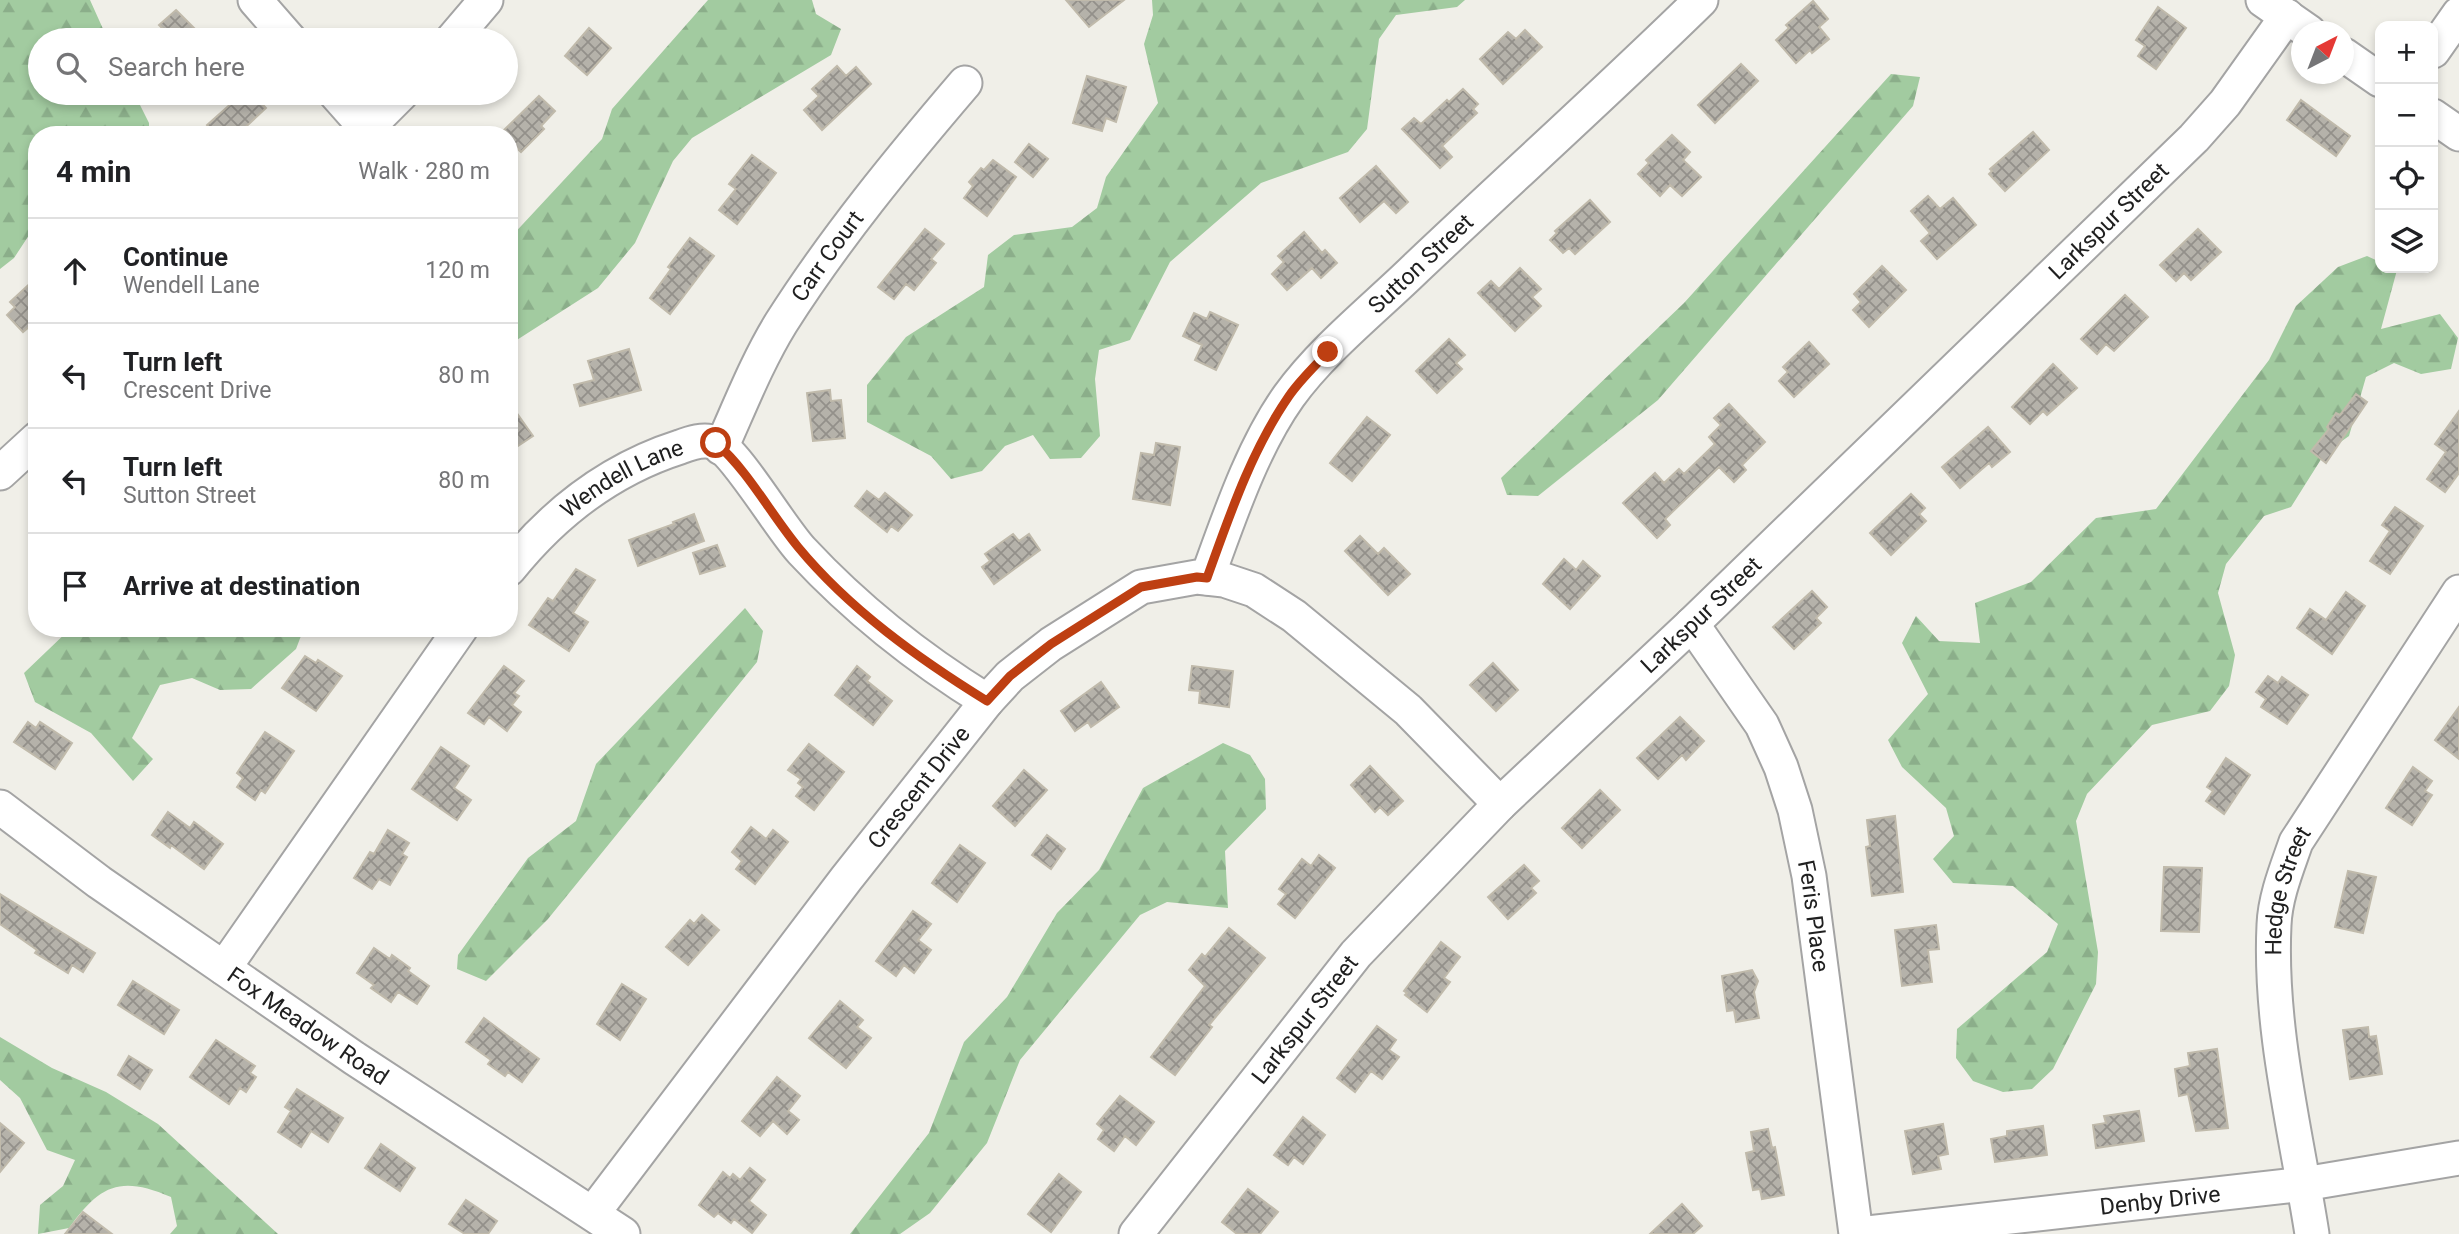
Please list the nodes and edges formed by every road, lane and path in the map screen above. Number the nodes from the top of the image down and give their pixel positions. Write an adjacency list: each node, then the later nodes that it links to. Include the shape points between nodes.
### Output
1 (256, 0): 6 (street)
2 (486, 0): 7 (street)
3 (1702, 0): 22 (street, Sutton Street, via 1338,342 1290,394 1270,425)
4 (2459, 14): 8 (street)
5 (2287, 16): 24 (street, Larkspur Street, via 2194,138)
6 (280, 28)
7 (462, 28)
8 (2438, 44)
9 (2354, 62): 10 (street)
10 (2375, 77)
11 (965, 83): 19 (street, Carr Court, via 855,219 780,325)
12 (344, 105): 15 (street)
13 (390, 105): 16 (street)
14 (2438, 119): 17 (street)
15 (359, 126)
16 (369, 126)
17 (2459, 134)
18 (28, 447): 20 (street)
19 (721, 447): 21 (street, Wendell Lane, via 699,441 649,457 604,481 560,515); 26 (street, via 830,581 919,655)
20 (0, 473)
21 (518, 558)
22 (1207, 578): 26 (street, Crescent Drive, via 1141,587 1051,644); 27 (street, Crescent Drive, via 1254,590 1294,616 1408,710)
23 (2459, 592): 31 (street, Hedge Street, via 2296,842 2282,882 2274,923 2277,1022)
24 (1692, 624): 27 (street, Larkspur Street); 35 (street, Feris Place, via 1762,725 1796,810)
25 (455, 637): 29 (street)
26 (987, 701): 32 (street, Crescent Drive, via 846,878)
27 (1500, 804): 34 (street, Larkspur Street, via 1356,954)
28 (0, 807): 29 (street, Fox Meadow Road, via 99,883)
29 (224, 968): 32 (street, Fox Meadow Road)
30 (2459, 1158): 31 (street, Denby Drive)
31 (2304, 1184): 35 (street, Denby Drive); 36 (street, Hedge Street)
32 (593, 1213): 33 (street, Fox Meadow Road)
33 (623, 1234)
34 (1136, 1234)
35 (1857, 1234)
36 (2312, 1234)

